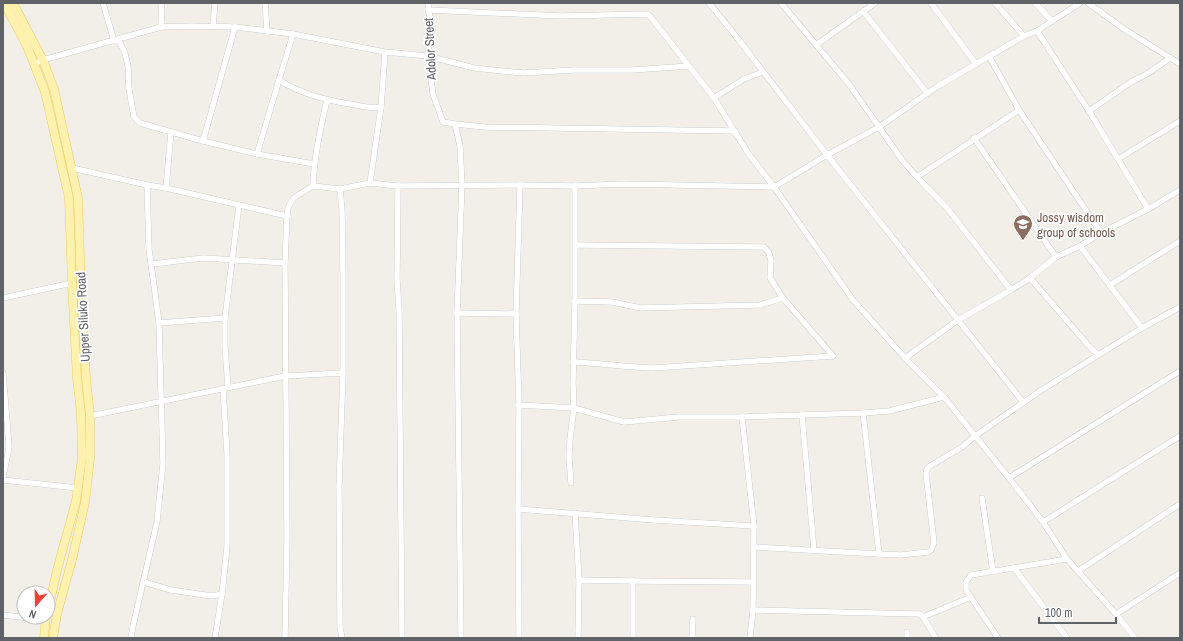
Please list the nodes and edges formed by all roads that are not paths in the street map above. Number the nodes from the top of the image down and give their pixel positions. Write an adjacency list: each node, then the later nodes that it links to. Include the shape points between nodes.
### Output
1 (103, 3): 25 (street)
2 (162, 3): 19 (street)
3 (215, 3): 18 (street)
4 (265, 3): 22 (street)
5 (429, 3): 15 (street, Adolor Street)
6 (709, 3): 36 (street)
7 (875, 3): 16 (street)
8 (931, 3): 33 (street)
9 (995, 3): 24 (street)
10 (1035, 3): 17 (street)
11 (1080, 3): 17 (street)
12 (1088, 3): 30 (street)
13 (784, 5): 26 (street)
14 (7, 6): 31 (main road, Upper Siluko Road); 32 (main road, Upper Siluko Road, via 28,46)
15 (428, 10): 28 (street, Adolor Street); 35 (street, via 560,16 647,14)
16 (863, 11): 26 (street); 38 (street)
17 (1052, 21): 21 (street)
18 (212, 26): 19 (street); 20 (street)
19 (161, 27): 25 (street)
20 (235, 27): 22 (street); 50 (street)
21 (1037, 30): 24 (street); 43 (street)
22 (268, 31): 23 (street)
23 (293, 34): 27 (street); 37 (street)
24 (1024, 36): 29 (street)
25 (114, 41): 31 (street); 48 (street, via 119,41 125,53 134,117 140,123)
26 (816, 45): 46 (street, via 849,84)
27 (385, 52): 28 (street); 41 (street)
28 (428, 56): 35 (street, via 474,68 523,73); 45 (street, Adolor Street, via 433,94 443,122)
29 (989, 56): 33 (street); 42 (street)
30 (1170, 58): 34 (street); 43 (street)
31 (43, 60): 32 (street); 55 (main road, Upper Siluko Road, via 54,89)
32 (34, 64): 80 (main road, Upper Siluko Road, via 45,92 69,198)
33 (976, 64): 38 (street)
34 (1180, 64)
35 (689, 66): 39 (street)
36 (763, 72): 39 (street, via 744,79); 52 (street)
37 (279, 80): 40 (street, via 292,88); 51 (street)
38 (927, 93): 46 (street)
39 (714, 98): 47 (street)
40 (327, 100): 41 (street, via 370,108); 54 (street)
41 (380, 107): 57 (street)
42 (1019, 110): 49 (street); 71 (street)
43 (1089, 111): 53 (street)
44 (1180, 121): 53 (street)
45 (455, 124): 47 (street, via 485,127); 59 (street, via 460,146)
46 (879, 127): 52 (street); 56 (street)
47 (735, 131): 64 (street)
48 (172, 132): 50 (street); 65 (street)
49 (974, 138): 56 (street); 75 (street)
50 (202, 141): 51 (street)
51 (257, 154): 54 (street)
52 (827, 155): 64 (street); 90 (street)
53 (1118, 159): 69 (street)
54 (314, 164): 61 (street)
55 (72, 168): 58 (street); 108 (main road, Upper Siluko Road, via 78,198)
56 (917, 177): 82 (street, via 947,208)
57 (370, 183): 62 (street); 66 (street)
58 (147, 185): 65 (street); 78 (street, via 148,234)
59 (462, 185): 60 (street); 62 (street); 87 (street)
60 (520, 185): 63 (street); 88 (street)
61 (313, 186): 66 (street); 70 (street, via 291,202)
62 (398, 186): 151 (street, via 396,279 399,309)
63 (575, 186): 64 (street, via 622,184); 73 (street)
64 (774, 187): 94 (street, via 853,300)
65 (166, 188): 68 (street)
66 (340, 189): 98 (street)
67 (1180, 190): 69 (street)
68 (240, 205): 70 (street); 76 (street)
69 (1148, 209): 71 (street)
70 (287, 216): 77 (street)
71 (1101, 233): 74 (street)
72 (1180, 241): 81 (street)
73 (576, 245): 84 (street, via 764,247 771,261 770,278); 85 (street)
74 (1080, 246): 75 (street); 81 (street)
75 (1056, 257): 79 (street)
76 (232, 260): 77 (street); 78 (street, via 203,258); 89 (street)
77 (285, 263): 99 (street)
78 (152, 264): 91 (street)
79 (1030, 278): 82 (street); 93 (street)
80 (72, 283): 83 (street); 115 (main road, Upper Siluko Road, via 81,413 82,458)
81 (1110, 286): 92 (street)
82 (1011, 290): 90 (street)
83 (3, 298)
84 (784, 298): 85 (street, via 760,305 641,308 612,302); 95 (street, via 833,356 653,368)
85 (575, 301): 95 (street)
86 (1180, 307): 92 (street)
87 (457, 313): 88 (street); 152 (street)
88 (516, 314): 104 (street)
89 (225, 318): 91 (street); 100 (street)
90 (958, 320): 94 (street); 103 (street)
91 (160, 323): 102 (street)
92 (1142, 328): 93 (street)
93 (1098, 355): 103 (street)
94 (905, 358): 101 (street)
95 (573, 362): 105 (street)
96 (1180, 371): 113 (street)
97 (3, 373): 112 (street, via 9,446)
98 (343, 373): 99 (street); 150 (street, via 339,487)
99 (286, 376): 100 (street); 149 (street)
100 (226, 388): 102 (street); 135 (street, via 227,547)
101 (944, 397): 106 (street, via 889,410); 110 (street)
102 (162, 401): 108 (street); 131 (street, via 163,463 157,522)
103 (1023, 402): 110 (street)
104 (519, 405): 105 (street); 118 (street)
105 (574, 408): 109 (street, via 624,422 679,417); 114 (street, via 569,450)
106 (863, 413): 107 (street); 124 (street)
107 (802, 415): 109 (street); 123 (street)
108 (90, 416): 146 (main road, Upper Siluko Road, via 90,458 84,502)
109 (742, 417): 121 (street)
110 (975, 436): 113 (street); 124 (street, via 927,469 934,543 931,550 901,555)
111 (1180, 436): 120 (street)
112 (3, 478): 115 (street)
113 (1009, 478): 120 (street)
114 (571, 483)
115 (78, 488): 134 (main road, Upper Siluko Road)
116 (982, 498): 128 (street)
117 (1180, 504): 127 (street)
118 (518, 509): 119 (street); 153 (street)
119 (574, 513): 121 (street); 130 (street)
120 (1043, 522): 125 (street)
121 (754, 526): 122 (street)
122 (754, 547): 123 (street); 133 (street)
123 (814, 550): 124 (street)
124 (879, 554)
125 (1067, 559): 126 (street); 127 (street)
126 (1014, 568): 128 (street); 161 (street)
127 (1078, 571): 138 (street)
128 (993, 572): 136 (street, via 971,575 966,582 966,590)
129 (1180, 573): 138 (street)
130 (579, 580): 132 (street); 154 (street)
131 (144, 582): 135 (street, via 171,590 212,596); 147 (street)
132 (633, 582): 133 (street); 155 (street)
133 (753, 582): 137 (street)
134 (54, 585)
135 (222, 594): 148 (street)
136 (971, 596): 141 (street); 160 (street)
137 (753, 610): 141 (street); 157 (street)
138 (1116, 614): 162 (street)
139 (3, 615): 140 (street)
140 (16, 616)
141 (923, 616): 159 (street)
142 (692, 619): 156 (street)
143 (45, 625): 145 (main road)
144 (907, 632): 158 (street)
145 (44, 638)
146 (53, 638)
147 (131, 638)
148 (214, 638)
149 (285, 638)
150 (342, 638)
151 (402, 638)
152 (461, 638)
153 (519, 638)
154 (578, 638)
155 (633, 638)
156 (692, 638)
157 (750, 638)
158 (907, 638)
159 (936, 638)
160 (998, 638)
161 (1067, 638)
162 (1135, 638)

